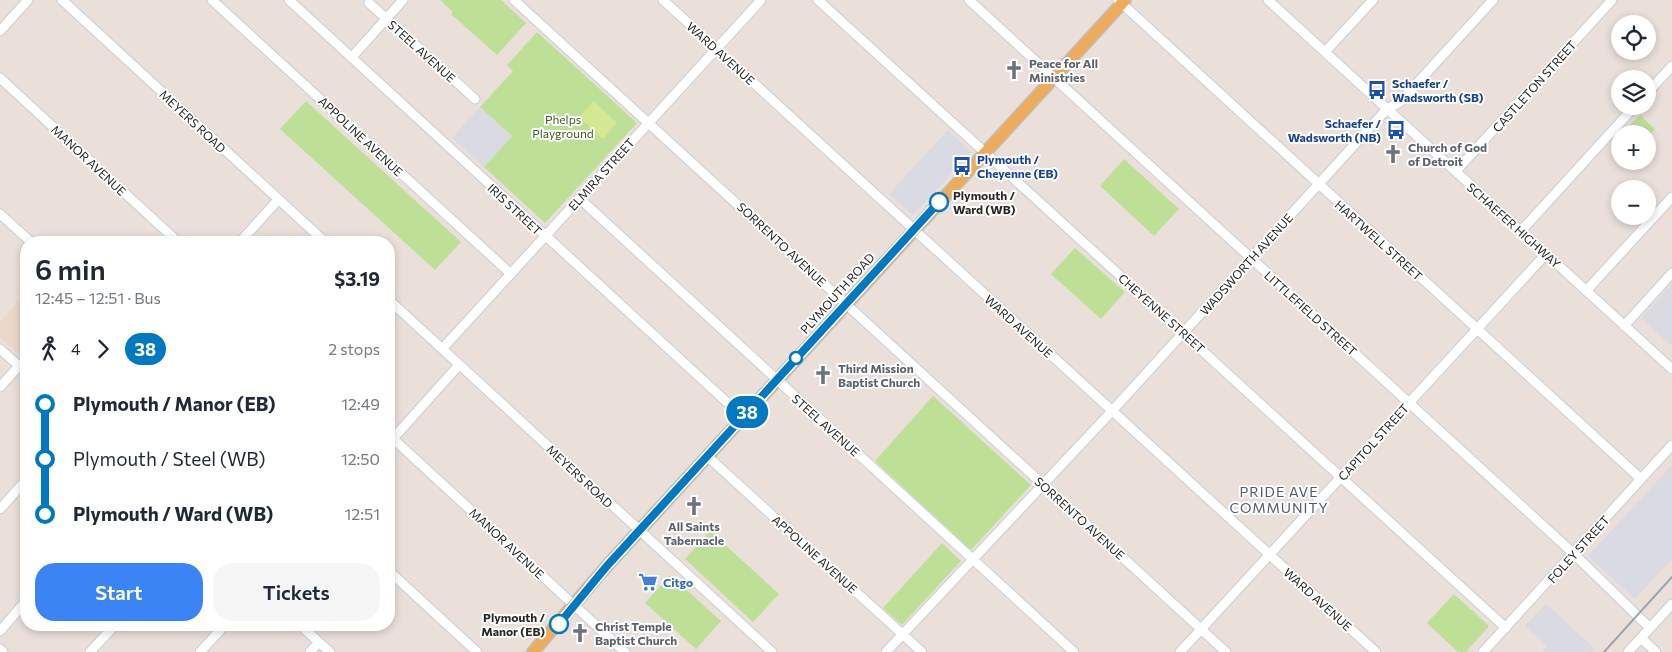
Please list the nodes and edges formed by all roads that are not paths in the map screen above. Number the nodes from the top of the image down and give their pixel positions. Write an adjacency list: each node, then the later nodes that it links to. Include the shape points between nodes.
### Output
1 (28, 0): 18 (street)
2 (62, 0): 35 (street, MEYERS ROAD)
3 (212, 0): 47 (street, APPOLINE AVENUE)
4 (289, 0): 21 (street, IRIS STREET)
5 (403, 0): 17 (street)
6 (514, 0): 29 (street, SORRENTO AVENUE)
7 (663, 0): 19 (street, WARD AVENUE)
8 (761, 0): 19 (street, ELMIRA STREET)
9 (818, 0): 30 (street, CHEYENNE STREET)
10 (969, 0): 24 (street, LITTLEFIELD STREET)
11 (1268, 0): 20 (street, SCHAEFER HIGHWAY)
12 (1373, 0): 20 (street)
13 (1493, 0): 27 (street, WADSWORTH AVENUE, via 1400,102)
14 (1612, 0): 31 (street, CASTLETON STREET)
15 (1121, 1): 24 (main road, PLYMOUTH ROAD); 32 (street, HARTWELL STREET)
16 (369, 3): 17 (street, STEEL AVENUE)
17 (386, 18): 21 (street); 26 (street, STEEL AVENUE)
18 (0, 31)
19 (716, 49): 29 (street, ELMIRA STREET); 37 (street, WARD AVENUE)
20 (1325, 52): 27 (street, SCHAEFER HIGHWAY)
21 (352, 57): 43 (street, IRIS STREET)
22 (1672, 66): 25 (street)
23 (0, 78): 40 (street, MANOR AVENUE)
24 (1054, 78): 30 (main road, PLYMOUTH ROAD); 45 (street, LITTLEFIELD STREET)
25 (1656, 83)
26 (475, 99)
27 (1387, 109): 31 (street, SCHAEFER HIGHWAY); 32 (street, WADSWORTH AVENUE)
28 (1627, 115): 38 (street)
29 (648, 122): 34 (street, ELMIRA STREET); 49 (street, SORRENTO AVENUE)
30 (985, 152): 37 (main road, PLYMOUTH ROAD); 53 (street, CHEYENNE STREET)
31 (1456, 172): 38 (street, SCHAEFER HIGHWAY)
32 (1319, 184): 45 (street, WADSWORTH AVENUE); 52 (street, HARTWELL STREET)
33 (1672, 197): 48 (street)
34 (579, 198): 43 (street, ELMIRA STREET); 59 (street, STEEL AVENUE)
35 (278, 200): 41 (street); 42 (street, MEYERS ROAD)
36 (0, 214): 39 (street)
37 (914, 229): 49 (main road, PLYMOUTH ROAD); 62 (street, WARD AVENUE)
38 (1521, 231): 44 (street, SCHAEFER HIGHWAY)
39 (24, 236)
40 (171, 236)
41 (245, 236)
42 (318, 236)
43 (544, 236): 47 (street, ELMIRA STREET); 63 (street, IRIS STREET)
44 (1546, 254): 48 (street, SCHAEFER HIGHWAY); 52 (street, CAPITOL STREET)
45 (1251, 258): 53 (street, WADSWORTH AVENUE); 61 (street, LITTLEFIELD STREET)
46 (1672, 273): 51 (street)
47 (511, 274): 55 (street, ELMIRA STREET)
48 (1586, 291): 51 (street, SCHAEFER HIGHWAY)
49 (846, 304): 59 (main road, PLYMOUTH ROAD); 70 (street, SORRENTO AVENUE)
50 (395, 306): 55 (street, MEYERS ROAD)
51 (1624, 326): 58 (street, SCHAEFER HIGHWAY)
52 (1477, 329): 61 (street, CAPITOL STREET); 69 (street, HARTWELL STREET)
53 (1183, 332): 62 (street, WADSWORTH AVENUE); 68 (street, CHEYENNE STREET)
54 (0, 348): 57 (street)
55 (442, 349): 56 (street, MEYERS ROAD)
56 (459, 365): 64 (street); 73 (street, MEYERS ROAD)
57 (19, 366): 60 (street)
58 (1672, 369)
59 (776, 380): 63 (main road, PLYMOUTH ROAD); 76 (street, STEEL AVENUE)
60 (0, 387)
61 (1409, 403): 68 (street, CAPITOL STREET); 74 (street, LITTLEFIELD STREET)
62 (1112, 411): 70 (street, WADSWORTH AVENUE); 75 (street, WARD AVENUE)
63 (742, 417): 67 (main road, PLYMOUTH ROAD)
64 (395, 434)
65 (395, 444): 79 (street, MANOR AVENUE)
66 (1672, 445): 69 (street, FOLEY STREET)
67 (707, 456): 73 (main road, PLYMOUTH ROAD); 88 (street, APPOLINE AVENUE)
68 (1342, 478): 75 (street, CAPITOL STREET); 81 (street, CHEYENNE STREET)
69 (1641, 479): 74 (street, FOLEY STREET)
70 (1043, 484): 76 (street, WADSWORTH AVENUE); 83 (street, SORRENTO AVENUE)
71 (20, 487): 72 (street)
72 (0, 509)
73 (639, 531): 79 (main road, PLYMOUTH ROAD); 100 (street, MEYERS ROAD)
74 (1574, 553): 81 (street, FOLEY STREET); 82 (street, LITTLEFIELD STREET)
75 (1270, 555): 83 (street, CAPITOL STREET); 106 (street, WARD AVENUE)
76 (973, 559): 88 (street); 103 (street, STEEL AVENUE)
77 (395, 577): 97 (street)
78 (1672, 604): 82 (street)
79 (574, 606): 98 (main road, PLYMOUTH ROAD); 99 (street, MANOR AVENUE)
80 (20, 608): 84 (street)
81 (1506, 628): 107 (street, FOLEY STREET)
82 (1650, 628): 89 (street)
83 (1201, 629): 104 (street, CAPITOL STREET); 105 (street, SORRENTO AVENUE)
84 (0, 630)
85 (109, 631): 93 (street)
86 (219, 631): 94 (street)
87 (307, 631): 90 (street)
88 (903, 634): 101 (street); 102 (street, APPOLINE AVENUE)
89 (1641, 638): 108 (street); 109 (street)
90 (319, 642): 95 (street); 96 (street)
91 (0, 649): 92 (street)
92 (4, 652)
93 (90, 652)
94 (200, 652)
95 (310, 652)
96 (330, 652)
97 (477, 652)
98 (534, 652)
99 (625, 652)
100 (772, 652)
101 (886, 652)
102 (922, 652)
103 (1074, 652)
104 (1180, 652)
105 (1226, 652)
106 (1376, 652)
107 (1483, 652)
108 (1628, 652)
109 (1656, 652)

